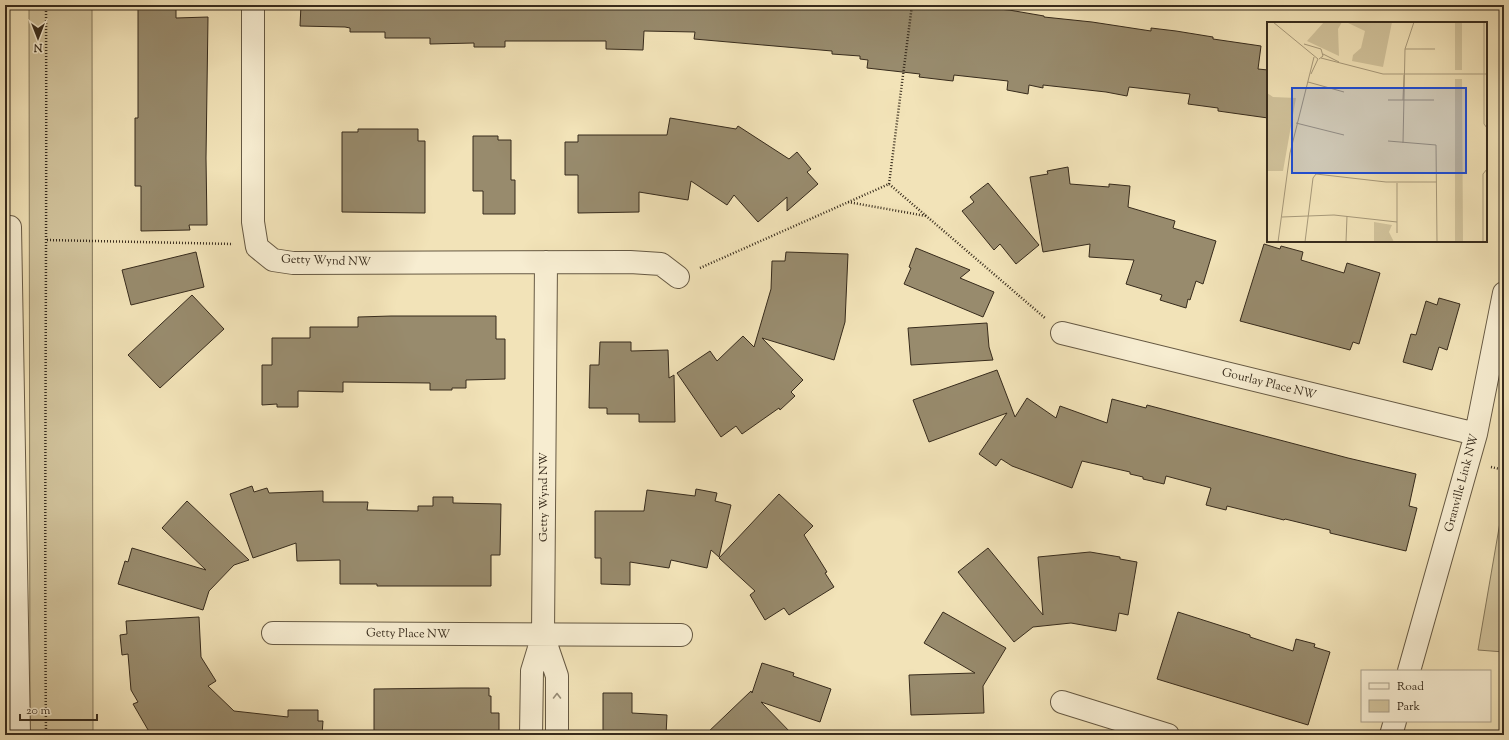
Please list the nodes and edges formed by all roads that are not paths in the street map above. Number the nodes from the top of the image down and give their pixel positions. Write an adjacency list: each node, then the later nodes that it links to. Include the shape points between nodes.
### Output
1 (253, 5): 3 (street, Getty Wynd NW, via 253,222 256,247 272,260 293,263)
2 (5, 227): 14 (street, via 10,227)
3 (546, 262): 4 (street, Getty Wynd NW, via 661,264); 9 (street, Getty Wynd NW)
4 (678, 277)
5 (1504, 293): 7 (street, Granville Link NW)
6 (1062, 333): 7 (street, Gourlay Place NW)
7 (1476, 434): 11 (street, Granville Link NW)
8 (272, 633): 9 (street, Getty Place NW)
9 (543, 636): 10 (street); 15 (street, Getty Wynd NW, via 532,671); 16 (street, Getty Wynd NW, one-way to 9, via 556,676)
10 (681, 636)
11 (1409, 670)
12 (1062, 702): 17 (street)
13 (1395, 722): 18 (street)
14 (19, 735)
15 (531, 735)
16 (556, 735)
17 (1168, 735)
18 (1391, 735)

